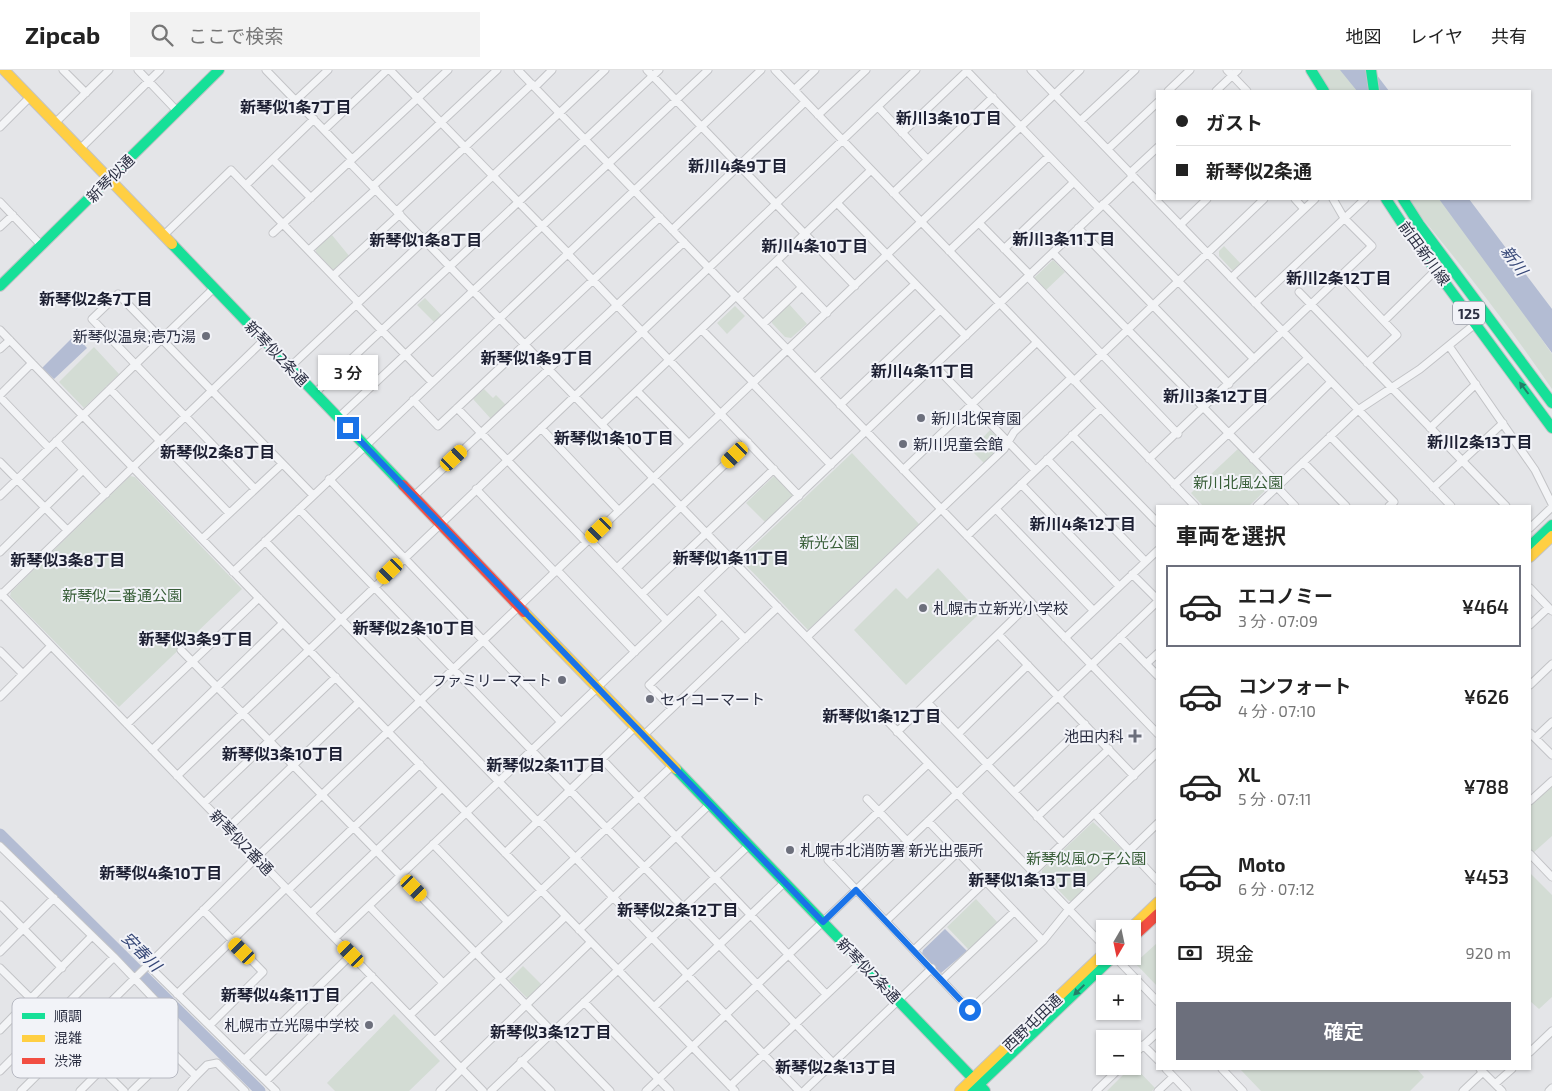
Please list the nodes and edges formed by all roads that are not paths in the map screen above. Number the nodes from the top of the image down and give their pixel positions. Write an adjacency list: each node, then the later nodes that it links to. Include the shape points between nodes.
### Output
1 (63, 70): 44 (street)
2 (110, 70): 44 (street)
3 (138, 70): 36 (street)
4 (160, 70): 36 (street)
5 (219, 70): 54 (street, 新琴似通)
6 (328, 70): 49 (street)
7 (388, 70): 48 (street); 64 (street)
8 (448, 70): 48 (street)
9 (497, 70): 60 (street)
10 (518, 70): 37 (street)
11 (552, 70): 37 (street)
12 (605, 70): 55 (street)
13 (647, 70): 33 (street)
14 (659, 70): 33 (street)
15 (708, 70): 50 (street)
16 (761, 70): 62 (street)
17 (775, 70): 38 (street)
18 (815, 70): 38 (street)
19 (866, 70): 56 (street)
20 (902, 70): 35 (street)
21 (916, 70): 35 (street)
22 (966, 70): 47 (street); 65 (street)
23 (1031, 70): 45 (street)
24 (1080, 70): 45 (street)
25 (1135, 70): 58 (street)
26 (1190, 70): 39 (street)
27 (1227, 70): 34 (street)
28 (1238, 70): 34 (street)
29 (1311, 70): 42 (street)
30 (1371, 70): 43 (street)
31 (270, 71): 49 (street)
32 (3, 72): 46 (street, 新琴似2条通)
33 (652, 76): 50 (street); 66 (street)
34 (1232, 76): 40 (street); 41 (street)
35 (909, 77): 53 (street)
36 (149, 81): 54 (street); 68 (street)
37 (533, 86): 55 (street); 69 (street)
38 (794, 90): 51 (street)
39 (1169, 90)
40 (1217, 90)
41 (1246, 90)
42 (1323, 90)
43 (1374, 90)
44 (86, 93): 59 (street)
45 (1054, 94): 58 (street); 63 (street)
46 (30, 97): 59 (street, 新琴似2条通); 61 (street)
47 (993, 97): 63 (street); 75 (street)
48 (417, 98): 60 (street); 74 (street)
49 (296, 101): 57 (street)
50 (676, 101): 62 (street); 76 (street)
51 (805, 102): 56 (street); 77 (street)
52 (1156, 104): 70 (street)
53 (878, 107): 65 (street); 67 (street)
54 (177, 111): 81 (street, 新琴似通)
55 (560, 113): 66 (street); 80 (street)
56 (818, 115): 67 (street)
57 (314, 119): 64 (street); 73 (street)
58 (1080, 121): 70 (street)
59 (55, 123): 68 (street, 新琴似2条通)
60 (441, 123): 69 (street); 84 (street)
61 (0, 127)
62 (701, 127): 77 (street); 85 (street)
63 (1020, 127): 72 (street); 108 (street)
64 (324, 130): 74 (street)
65 (902, 133): 75 (street)
66 (585, 139): 76 (street); 99 (street)
67 (843, 140): 78 (street); 101 (street)
68 (80, 149): 81 (street, 新琴似2条通)
69 (465, 149): 80 (street); 104 (street)
70 (1108, 149): 79 (street)
71 (1156, 149): 79 (street)
72 (1049, 156): 82 (street); 110 (street)
73 (273, 160): 83 (street); 87 (street)
74 (351, 160): 84 (street); 87 (street)
75 (928, 160): 86 (street)
76 (609, 164): 85 (street); 112 (street)
77 (739, 166): 101 (street); 115 (street)
78 (871, 170): 86 (street); 100 (street)
79 (1131, 174): 88 (street); 102 (street)
80 (492, 177): 99 (street); 119 (street)
81 (109, 178): 118 (street, 新琴似2条通); 121 (street, 新琴似通)
82 (1074, 182): 102 (street); 122 (street)
83 (246, 185): 109 (street); 118 (street, via 231,170)
84 (374, 187): 104 (street); 123 (street)
85 (635, 191): 106 (street); 125 (street)
86 (893, 193): 108 (street)
87 (311, 198): 109 (street)
88 (1156, 198)
89 (1158, 200): 111 (street)
90 (1206, 200): 111 (street)
91 (1263, 200): 128 (street)
92 (1296, 200): 103 (street)
93 (1314, 200): 103 (street)
94 (1334, 200): 107 (street)
95 (1364, 200): 107 (street)
96 (1387, 200): 132 (street, 前田新川線 / 125)
97 (1404, 200): 155 (street, 前田新川線 / 125)
98 (0, 202): 105 (street)
99 (517, 203): 112 (street); 130 (street)
100 (837, 203): 117 (street); 127 (street)
101 (776, 204): 117 (street); 131 (street)
102 (1101, 206): 114 (street); 138 (street)
103 (1304, 209): 136 (street)
104 (399, 213): 119 (street); 133 (street)
105 (13, 214): 113 (street); 121 (street)
106 (660, 217): 115 (street); 137 (street)
107 (1344, 218): 135 (street, via 1372,246); 148 (street)
108 (921, 222): 124 (street); 127 (street)
109 (283, 223): 116 (street); 123 (street)
110 (979, 223): 122 (street); 124 (street)
111 (1180, 225): 128 (street)
112 (542, 226): 125 (street); 144 (street)
113 (0, 227)
114 (1078, 228): 126 (street); 152 (street)
115 (672, 230): 120 (street)
116 (273, 233)
117 (804, 234): 129 (street); 141 (street)
118 (164, 235): 143 (street, 新琴似2条通)
119 (425, 240): 130 (street); 147 (street)
120 (684, 242): 131 (street); 151 (street)
121 (41, 245): 140 (street, 新琴似通)
122 (1004, 249): 134 (street)
123 (309, 250): 133 (street)
124 (949, 251): 149 (street)
125 (568, 253): 137 (street); 156 (street)
126 (1053, 253): 134 (street); 163 (street)
127 (887, 254): 139 (street); 141 (street)
128 (1207, 254): 136 (street); 138 (street)
129 (777, 261): 142 (street); 146 (street)
130 (450, 266): 144 (street); 161 (street)
131 (709, 268): 146 (street); 164 (street)
132 (1436, 270): 157 (street); 158 (street, 前田新川線 / 125)
133 (334, 275): 147 (street)
134 (1029, 276): 149 (street); 176 (street)
135 (1341, 276): 150 (street); 157 (street)
136 (1231, 278): 148 (street)
137 (593, 281): 151 (street); 171 (street)
138 (1179, 281): 152 (street); 179 (street)
139 (915, 284): 153 (street); 186 (street)
140 (0, 286)
141 (855, 286): 154 (street)
142 (802, 287): 154 (street); 159 (street)
143 (214, 288): 167 (street); 169 (street, 新琴似2条通)
144 (474, 290): 156 (street); 175 (street)
145 (1299, 292): 150 (street)
146 (737, 297): 159 (street); 162 (street)
147 (357, 303): 161 (street); 184 (street)
148 (1255, 303): 165 (street)
149 (1000, 304): 166 (street); 170 (street)
150 (1311, 305): 165 (street); 181 (street)
151 (617, 306): 164 (street); 185 (street)
152 (1153, 306): 163 (street); 191 (street)
153 (940, 310): 166 (street); 202 (street)
154 (827, 313): 174 (street)
155 (1486, 315): 158 (street); 201 (street, 前田新川線 / 125)
156 (500, 318): 171 (street); 188 (street)
157 (1384, 320): 181 (street, via 1397,335)
158 (1476, 323): 172 (street); 216 (street, 前田新川線 / 125, one-way to 158)
159 (763, 324): 174 (street)
160 (0, 330): 168 (street)
161 (382, 330): 175 (street); 197 (street)
162 (702, 330): 178 (street); 190 (street)
163 (1128, 330): 176 (street); 206 (street)
164 (642, 332): 178 (street); 199 (street)
165 (1282, 332): 177 (street); 179 (street)
166 (966, 336): 183 (street)
167 (162, 339): 182 (street); 182 (street, via 118,294 92,319); 195 (street)
168 (10, 340): 173 (street); 180 (street)
169 (264, 340): 184 (street, 新琴似2条通); 195 (street)
170 (1037, 342): 187 (street); 203 (street)
171 (525, 344): 185 (street); 204 (street)
172 (1449, 346): 192 (street); 193 (street)
173 (0, 349)
174 (788, 350): 186 (street); 190 (street)
175 (406, 355): 188 (street); 211 (street)
176 (1102, 355): 187 (street); 219 (street)
177 (1308, 358): 189 (street); 220 (street)
178 (669, 360): 196 (street); 208 (street)
179 (1254, 360): 191 (street)
180 (32, 363): 198 (street); 209 (street)
181 (1367, 363): 193 (street)
182 (136, 364): 194 (street); 210 (street)
183 (935, 366): 203 (street); 217 (street)
184 (290, 367): 197 (street, 新琴似2条通)
185 (549, 369): 199 (street); 218 (street)
186 (815, 378): 202 (street)
187 (1072, 380): 205 (street); 226 (street, via 1014,432)
188 (432, 382): 200 (street)
189 (1332, 382): 207 (street); 232 (street)
190 (753, 383): 208 (street); 238 (street)
191 (1229, 384): 206 (street)
192 (1476, 384): 212 (street); 215 (street)
193 (1391, 388): 207 (street); 215 (street)
194 (110, 389): 209 (street); 224 (street)
195 (213, 391): 210 (street); 237 (street)
196 (637, 391): 213 (street); 227 (street)
197 (315, 393): 211 (street, 新琴似2条通)
198 (0, 396): 229 (street)
199 (575, 396): 213 (street); 214 (street)
200 (413, 400): 204 (street, via 438,426); 228 (street)
201 (1552, 403)
202 (840, 404): 217 (street)
203 (972, 405): 226 (street); 242 (street)
204 (457, 408): 218 (street)
205 (1100, 408): 221 (street); 231 (street)
206 (1203, 408): 219 (street); 220 (street)
207 (1358, 410): 222 (street); 250 (street)
208 (721, 414): 225 (street); 227 (street)
209 (82, 415): 223 (street); 239 (street)
210 (186, 417): 224 (street); 251 (street)
211 (339, 418): 228 (street, 新琴似2条通)
212 (1503, 422): 234 (street); 265 (street, via 1535,470)
213 (602, 424): 244 (street)
214 (541, 428): 233 (street); 271 (street)
215 (1430, 428): 234 (street)
216 (1552, 428)
217 (866, 431): 238 (street); 242 (street)
218 (481, 434): 233 (street); 256 (street)
219 (1178, 434): 231 (street)
220 (1229, 434): 232 (street); 248 (street)
221 (1072, 435): 230 (street); 273 (street)
222 (1330, 436): 236 (street); 262 (street, via 1394,502)
223 (56, 441): 229 (street); 240 (street)
224 (160, 442): 239 (street); 272 (street)
225 (748, 442): 241 (street); 266 (street)
226 (1008, 443): 243 (street); 269 (street)
227 (689, 444): 244 (street)
228 (365, 445): 246 (street); 256 (street, 新琴似2条通)
229 (49, 448): 245 (street)
230 (1047, 459): 243 (street); 290 (street)
231 (1149, 459): 248 (street)
232 (1253, 459): 249 (street)
233 (507, 460): 252 (street); 283 (street)
234 (1461, 460): 250 (street); 264 (street)
235 (0, 462): 245 (street)
236 (1303, 462): 249 (street); 261 (street)
237 (282, 464): 251 (street); 254 (street)
238 (830, 465): 257 (street)
239 (133, 468): 253 (street); 281 (street)
240 (83, 470): 253 (street); 267 (street)
241 (774, 470): 257 (street); 278 (street)
242 (904, 470): 269 (street)
243 (1035, 470): 247 (street)
244 (654, 478): 266 (street); 271 (street)
245 (17, 479): 255 (street); 267 (street)
246 (329, 479): 254 (street); 288 (street)
247 (1021, 484): 270 (street); 295 (street)
248 (1174, 485): 258 (street)
249 (1278, 486): 259 (street); 260 (street)
250 (1433, 488): 263 (street)
251 (255, 489): 272 (street)
252 (476, 489): 274 (street); 292 (street)
253 (106, 494): 277 (street)
254 (313, 495): 268 (street)
255 (0, 496)
256 (414, 496): 274 (street, 新琴似2条通)
257 (799, 496): 289 (street)
258 (1194, 505)
259 (1258, 505)
260 (1294, 505)
261 (1345, 505)
262 (1390, 505)
263 (1450, 505)
264 (1505, 505)
265 (1552, 505): 276 (street)
266 (681, 506): 278 (street); 291 (street)
267 (45, 507): 277 (street); 285 (street)
268 (299, 509): 282 (street); 296 (street)
269 (941, 509): 279 (street); 315 (street)
270 (996, 509): 279 (street); 308 (street)
271 (619, 511): 283 (street)
272 (229, 513): 281 (street)
273 (1156, 521)
274 (440, 523): 288 (street); 305 (street, 新琴似2条通)
275 (1552, 525): 284 (street)
276 (1531, 527)
277 (67, 530): 300 (street)
278 (707, 533): 289 (street); 299 (street)
279 (967, 536): 303 (street)
280 (1552, 536): 287 (street)
281 (202, 539): 293 (street)
282 (265, 541): 293 (street); 310 (street)
283 (588, 541): 291 (street); 292 (street)
284 (1531, 545)
285 (0, 552)
286 (1156, 552): 290 (street)
287 (1531, 556)
288 (404, 557): 296 (street); 319 (street)
289 (732, 559): 298 (street); 306 (street)
290 (1145, 561): 294 (street)
291 (617, 568): 299 (street)
292 (556, 571): 305 (street); 324 (street)
293 (233, 572): 301 (street)
294 (1132, 574): 295 (street); 302 (street)
295 (1119, 586): 308 (street)
296 (373, 587): 310 (street); 331 (street)
297 (1531, 589): 307 (street)
298 (699, 590): 309 (street); 311 (street)
299 (642, 594): 311 (street)
300 (0, 595): 320 (street, 新琴似2番通)
301 (258, 598): 312 (street); 326 (street)
302 (1156, 599)
303 (1031, 602): 314 (street); 317 (street)
304 (1156, 603): 316 (street)
305 (520, 606): 319 (street); 337 (street, 新琴似2条通)
306 (778, 607): 315 (street); 318 (street)
307 (1550, 609): 313 (street)
308 (1094, 610): 317 (street)
309 (722, 615): 318 (street); 343 (street, via 649,685)
310 (340, 619): 321 (street); 341 (street)
311 (667, 621): 324 (street)
312 (283, 623): 321 (street); 336 (street)
313 (1531, 624)
314 (999, 635): 329 (street); 342 (street)
315 (807, 637): 351 (street)
316 (1120, 637): 327 (street); 330 (street)
317 (1065, 638): 330 (street)
318 (745, 639): 343 (street)
319 (484, 640): 331 (street); 345 (street)
320 (52, 646): 332 (street); 347 (street, 新琴似2番通)
321 (308, 649): 334 (street); 344 (street)
322 (181, 650): 326 (street)
323 (0, 651): 332 (street)
324 (635, 652): 337 (street)
325 (1156, 655): 327 (street)
326 (192, 661): 336 (street); 347 (street)
327 (1146, 664): 333 (street)
328 (1552, 664): 335 (street)
329 (1028, 665): 338 (street); 353 (street)
330 (1091, 665): 338 (street); 352 (street)
331 (453, 669): 341 (street); 359 (street)
332 (23, 674): 339 (street)
333 (1156, 674)
334 (336, 677): 340 (street); 356 (street)
335 (1531, 684)
336 (217, 686): 344 (street); 358 (street)
337 (598, 687): 345 (street); 349 (street, 新琴似2条通)
338 (1058, 696): 348 (street); 365 (street)
339 (0, 697)
340 (359, 702): 350 (street); 366 (street)
341 (419, 702): 350 (street); 371 (street)
342 (928, 703): 351 (street); 353 (street)
343 (672, 708): 354 (street)
344 (242, 713): 356 (street); 368 (street)
345 (562, 722): 359 (street)
346 (1552, 722): 355 (street)
347 (127, 724): 358 (street, 新琴似2番通)
348 (1085, 724): 357 (street); 374 (street)
349 (636, 726): 354 (street, 新琴似2条通); 362 (street)
350 (388, 731): 363 (street); 376 (street)
351 (897, 732): 364 (street)
352 (1156, 732)
353 (958, 734): 365 (street)
354 (644, 735): 367 (street, 新琴似2条通)
355 (1533, 735): 361 (street)
356 (270, 740): 366 (street); 380 (street)
357 (1109, 749): 369 (street); 385 (street)
358 (152, 750): 368 (street, 新琴似2番通)
359 (532, 752): 371 (street); 373 (street)
360 (1156, 754): 369 (street)
361 (1552, 755)
362 (602, 758): 373 (street); 378 (street)
363 (420, 764): 372 (street); 390 (street)
364 (928, 764): 375 (street); 382 (street)
365 (987, 764): 374 (street); 375 (street)
366 (294, 765): 376 (street); 389 (street)
367 (673, 765): 378 (street); 381 (street, 新琴似2条通)
368 (177, 776): 380 (street, 新琴似2番通)
369 (1134, 776): 384 (street)
370 (1552, 781): 377 (street)
371 (499, 783): 383 (street); 386 (street)
372 (442, 788): 383 (street); 399 (street)
373 (569, 790): 386 (street); 391 (street)
374 (1014, 792): 385 (street)
375 (957, 793): 387 (street); 406 (street)
376 (322, 794): 390 (street); 402 (street)
377 (1531, 797)
378 (639, 798): 391 (street); 392 (street)
379 (867, 799): 382 (street)
380 (204, 803): 389 (street, 新琴似2番通)
381 (710, 804): 392 (street); 396 (street, 新琴似2条通)
382 (879, 812): 393 (street); 414 (street, via 828,860)
383 (466, 813): 395 (street); 401 (street)
384 (1094, 813): 394 (street); 398 (street)
385 (1037, 817): 394 (street)
386 (538, 821): 401 (street); 404 (street)
387 (928, 821): 393 (street); 400 (street)
388 (1156, 825): 398 (street)
389 (228, 828): 402 (street, 新琴似2番通)
390 (355, 828): 399 (street); 413 (street)
391 (607, 829): 404 (street); 405 (street)
392 (676, 838): 405 (street); 409 (street)
393 (908, 841): 414 (street)
394 (1063, 843): 406 (street)
395 (433, 844): 407 (street); 431 (street)
396 (749, 845): 409 (street); 412 (street, 新琴似2条通)
397 (0, 846): 416 (street)
398 (1129, 850): 410 (street); 423 (street)
399 (377, 851): 407 (street); 425 (street)
400 (958, 852): 411 (street); 429 (street)
401 (505, 853): 415 (street)
402 (256, 857): 413 (street, 新琴似2番通); 422 (street)
403 (1531, 857): 408 (street)
404 (576, 858): 415 (street); 417 (street)
405 (645, 869): 417 (street); 421 (street)
406 (1033, 872): 423 (street)
407 (402, 876): 420 (street); 446 (street)
408 (1552, 877)
409 (716, 879): 421 (street); 426 (street)
410 (1156, 879)
411 (986, 881): 424 (street); 444 (street)
412 (784, 882): 426 (street); 432 (street, 新琴似2条通)
413 (287, 889): 425 (street, 新琴似2番通); 440 (street)
414 (856, 890): 429 (street); 432 (street)
415 (541, 891): 427 (street); 431 (street)
416 (54, 898): 433 (street); 436 (street)
417 (614, 898): 434 (street); 439 (street)
418 (1156, 904): 430 (street)
419 (0, 905): 433 (street)
420 (370, 906): 437 (street); 464 (street)
421 (684, 909): 439 (street); 443 (street)
422 (203, 910): 440 (street); 454 (street)
423 (1069, 910): 438 (street); 441 (street)
424 (1014, 912): 441 (street); 463 (street)
425 (311, 913): 437 (street, 新琴似2番通)
426 (751, 915): 443 (street); 448 (street)
427 (566, 916): 434 (street); 462 (street)
428 (1156, 916): 435 (street)
429 (886, 920): 444 (street)
430 (1139, 920)
431 (508, 922): 446 (street)
432 (823, 922): 448 (street); 451 (street, 新琴似2条通)
433 (24, 929): 445 (street); 456 (street)
434 (579, 930): 442 (street)
435 (1141, 930)
436 (92, 936): 449 (street); 456 (street)
437 (334, 938): 447 (street, 新琴似2番通)
438 (1096, 938)
439 (653, 939): 458 (street); 459 (street)
440 (231, 940): 466 (street); 482 (street, via 263,972)
441 (1043, 941): 463 (street, via 970,1010)
442 (591, 942): 458 (street); 476 (street)
443 (719, 946): 459 (street); 465 (street)
444 (914, 950): 457 (street)
445 (0, 952)
446 (476, 952): 462 (street); 464 (street)
447 (351, 954): 460 (street, 新琴似2番通); 496 (street)
448 (788, 955): 465 (street); 467 (street)
449 (114, 957): 461 (street); 470 (street)
450 (1096, 961): 515 (street, 西野屯田通)
451 (861, 962): 467 (street); 473 (street, 新琴似2条通)
452 (1105, 965): 515 (street, 西野屯田通, one-way to 515)
453 (1123, 965): 474 (street)
454 (146, 967): 461 (street); 466 (street)
455 (0, 968): 468 (street)
456 (62, 968): 469 (street)
457 (932, 968): 463 (street); 473 (street)
458 (618, 969): 475 (street); 477 (street)
459 (688, 975): 477 (street); 478 (street)
460 (372, 976): 479 (street, 新琴似2番通); 513 (street)
461 (135, 977): 471 (street); 472 (street)
462 (501, 979): 476 (street); 487 (street)
463 (943, 980)
464 (443, 983): 479 (street)
465 (757, 985): 478 (street); 481 (street)
466 (177, 994): 482 (street)
467 (826, 994): 481 (street)
468 (30, 998)
469 (32, 998)
470 (74, 998)
471 (114, 998)
472 (153, 998)
473 (898, 1000): 498 (street); 515 (street, 新琴似2条通)
474 (1156, 1000)
475 (584, 1002): 484 (street); 512 (street)
476 (526, 1005): 484 (street); 499 (street)
477 (654, 1007): 489 (street)
478 (726, 1014): 489 (street); 492 (street)
479 (410, 1015): 487 (street, 新琴似2番通)
480 (12, 1018): 483 (street)
481 (795, 1024): 492 (street); 498 (street)
482 (210, 1025): 496 (street)
483 (0, 1030)
484 (553, 1031): 497 (street); 529 (street)
485 (1552, 1031): 491 (street)
486 (1156, 1034): 488 (street)
487 (435, 1041): 499 (street, 新琴似2番通)
488 (1144, 1045): 490 (street); 494 (street)
489 (692, 1047): 512 (street); 516 (street)
490 (1141, 1048)
491 (1531, 1051)
492 (764, 1054): 516 (street); 532 (street)
493 (178, 1058): 506 (street)
494 (1156, 1058)
495 (12, 1059): 504 (street)
496 (244, 1060): 513 (street)
497 (522, 1061): 527 (street); 528 (street)
498 (833, 1063): 533 (street)
499 (462, 1068): 525 (street); 526 (street, 新琴似2番通)
500 (1167, 1070): 507 (street)
501 (1223, 1070): 538 (street)
502 (1482, 1070): 514 (street); 539 (street)
503 (1511, 1070): 514 (street)
504 (0, 1071)
505 (1113, 1075): 535 (street)
506 (196, 1076): 522 (street); 523 (street, via 207,1065 217,1063)
507 (1173, 1077): 536 (street); 537 (street)
508 (35, 1078): 518 (street)
509 (93, 1078): 519 (street)
510 (111, 1078): 520 (street)
511 (145, 1078): 521 (street)
512 (659, 1079): 530 (street); 531 (street)
513 (266, 1081): 524 (street)
514 (1495, 1084): 540 (street)
515 (977, 1086): 534 (street, 西野屯田通)
516 (732, 1088)
517 (1552, 1088): 541 (street)
518 (22, 1091)
519 (80, 1091)
520 (124, 1091)
521 (132, 1091)
522 (182, 1091)
523 (245, 1091)
524 (276, 1091)
525 (440, 1091)
526 (483, 1091)
527 (491, 1091)
528 (551, 1091)
529 (610, 1091)
530 (646, 1091)
531 (670, 1091)
532 (799, 1091)
533 (804, 1091)
534 (960, 1091)
535 (1096, 1091)
536 (1158, 1091)
537 (1187, 1091)
538 (1243, 1091)
539 (1463, 1091)
540 (1502, 1091)
541 (1549, 1091)

